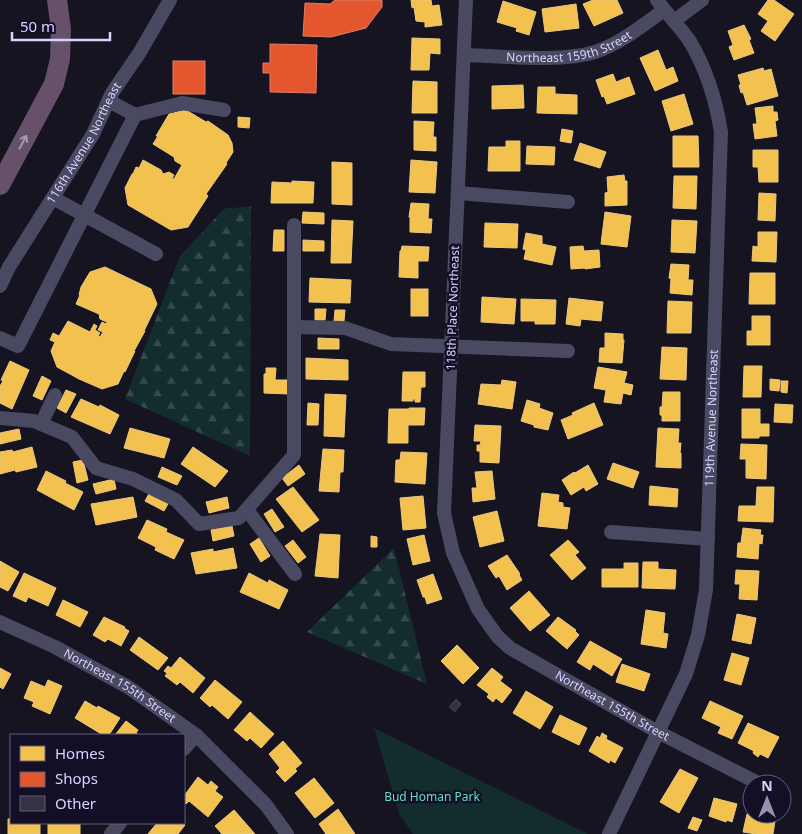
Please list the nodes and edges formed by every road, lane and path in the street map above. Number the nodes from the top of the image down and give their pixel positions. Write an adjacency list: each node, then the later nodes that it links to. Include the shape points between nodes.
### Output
1 (57, 0): 11 (highway, one-way to 1, via 54,84 60,59 61,29)
2 (170, 0): 8 (street, 116th Avenue Northeast)
3 (466, 0): 7 (street, 118th Place Northeast)
4 (702, 0): 6 (street)
5 (661, 5): 6 (street, 119th Avenue Northeast); 7 (street, Northeast 159th Street, via 625,37 595,52 557,58)
6 (674, 20): 28 (street, 119th Avenue Northeast, via 708,78 721,132)
7 (465, 55): 12 (street, 118th Place Northeast)
8 (109, 100): 10 (street); 13 (street, 116th Avenue Northeast, via 93,134)
9 (224, 110): 10 (street, via 182,103)
10 (136, 115): 15 (street)
11 (0, 186)
12 (458, 193): 14 (street); 21 (street, 118th Place Northeast)
13 (53, 198): 15 (street); 18 (street, 116th Avenue Northeast)
14 (568, 202)
15 (84, 215): 17 (street); 20 (street, via 18,346)
16 (294, 225): 19 (street)
17 (156, 254)
18 (0, 286)
19 (294, 327): 21 (street, via 345,328 391,344); 26 (street, via 294,455)
20 (0, 338)
21 (452, 347): 22 (street); 30 (street, 118th Place Northeast, via 444,513 453,553)
22 (568, 352)
23 (55, 395): 25 (street)
24 (0, 418): 25 (street)
25 (41, 424): 26 (street, via 72,437 96,468 132,479 176,500 198,524 239,518)
26 (247, 510): 29 (street)
27 (611, 532): 28 (street)
28 (708, 538): 32 (street, 119th Avenue Northeast, via 706,590 698,635 686,674)
29 (295, 574)
30 (478, 609): 32 (street, Northeast 155th Street, via 510,648)
31 (1, 626): 33 (street, Northeast 155th Street, via 56,647 128,687)
32 (658, 732): 35 (street, Northeast 155th Street); 39 (street, 119th Avenue Northeast)
33 (196, 734): 34 (street); 38 (street, Northeast 155th Street, via 266,805)
34 (185, 748)
35 (742, 775)
36 (119, 824): 37 (street)
37 (111, 834)
38 (287, 834)
39 (609, 834)

